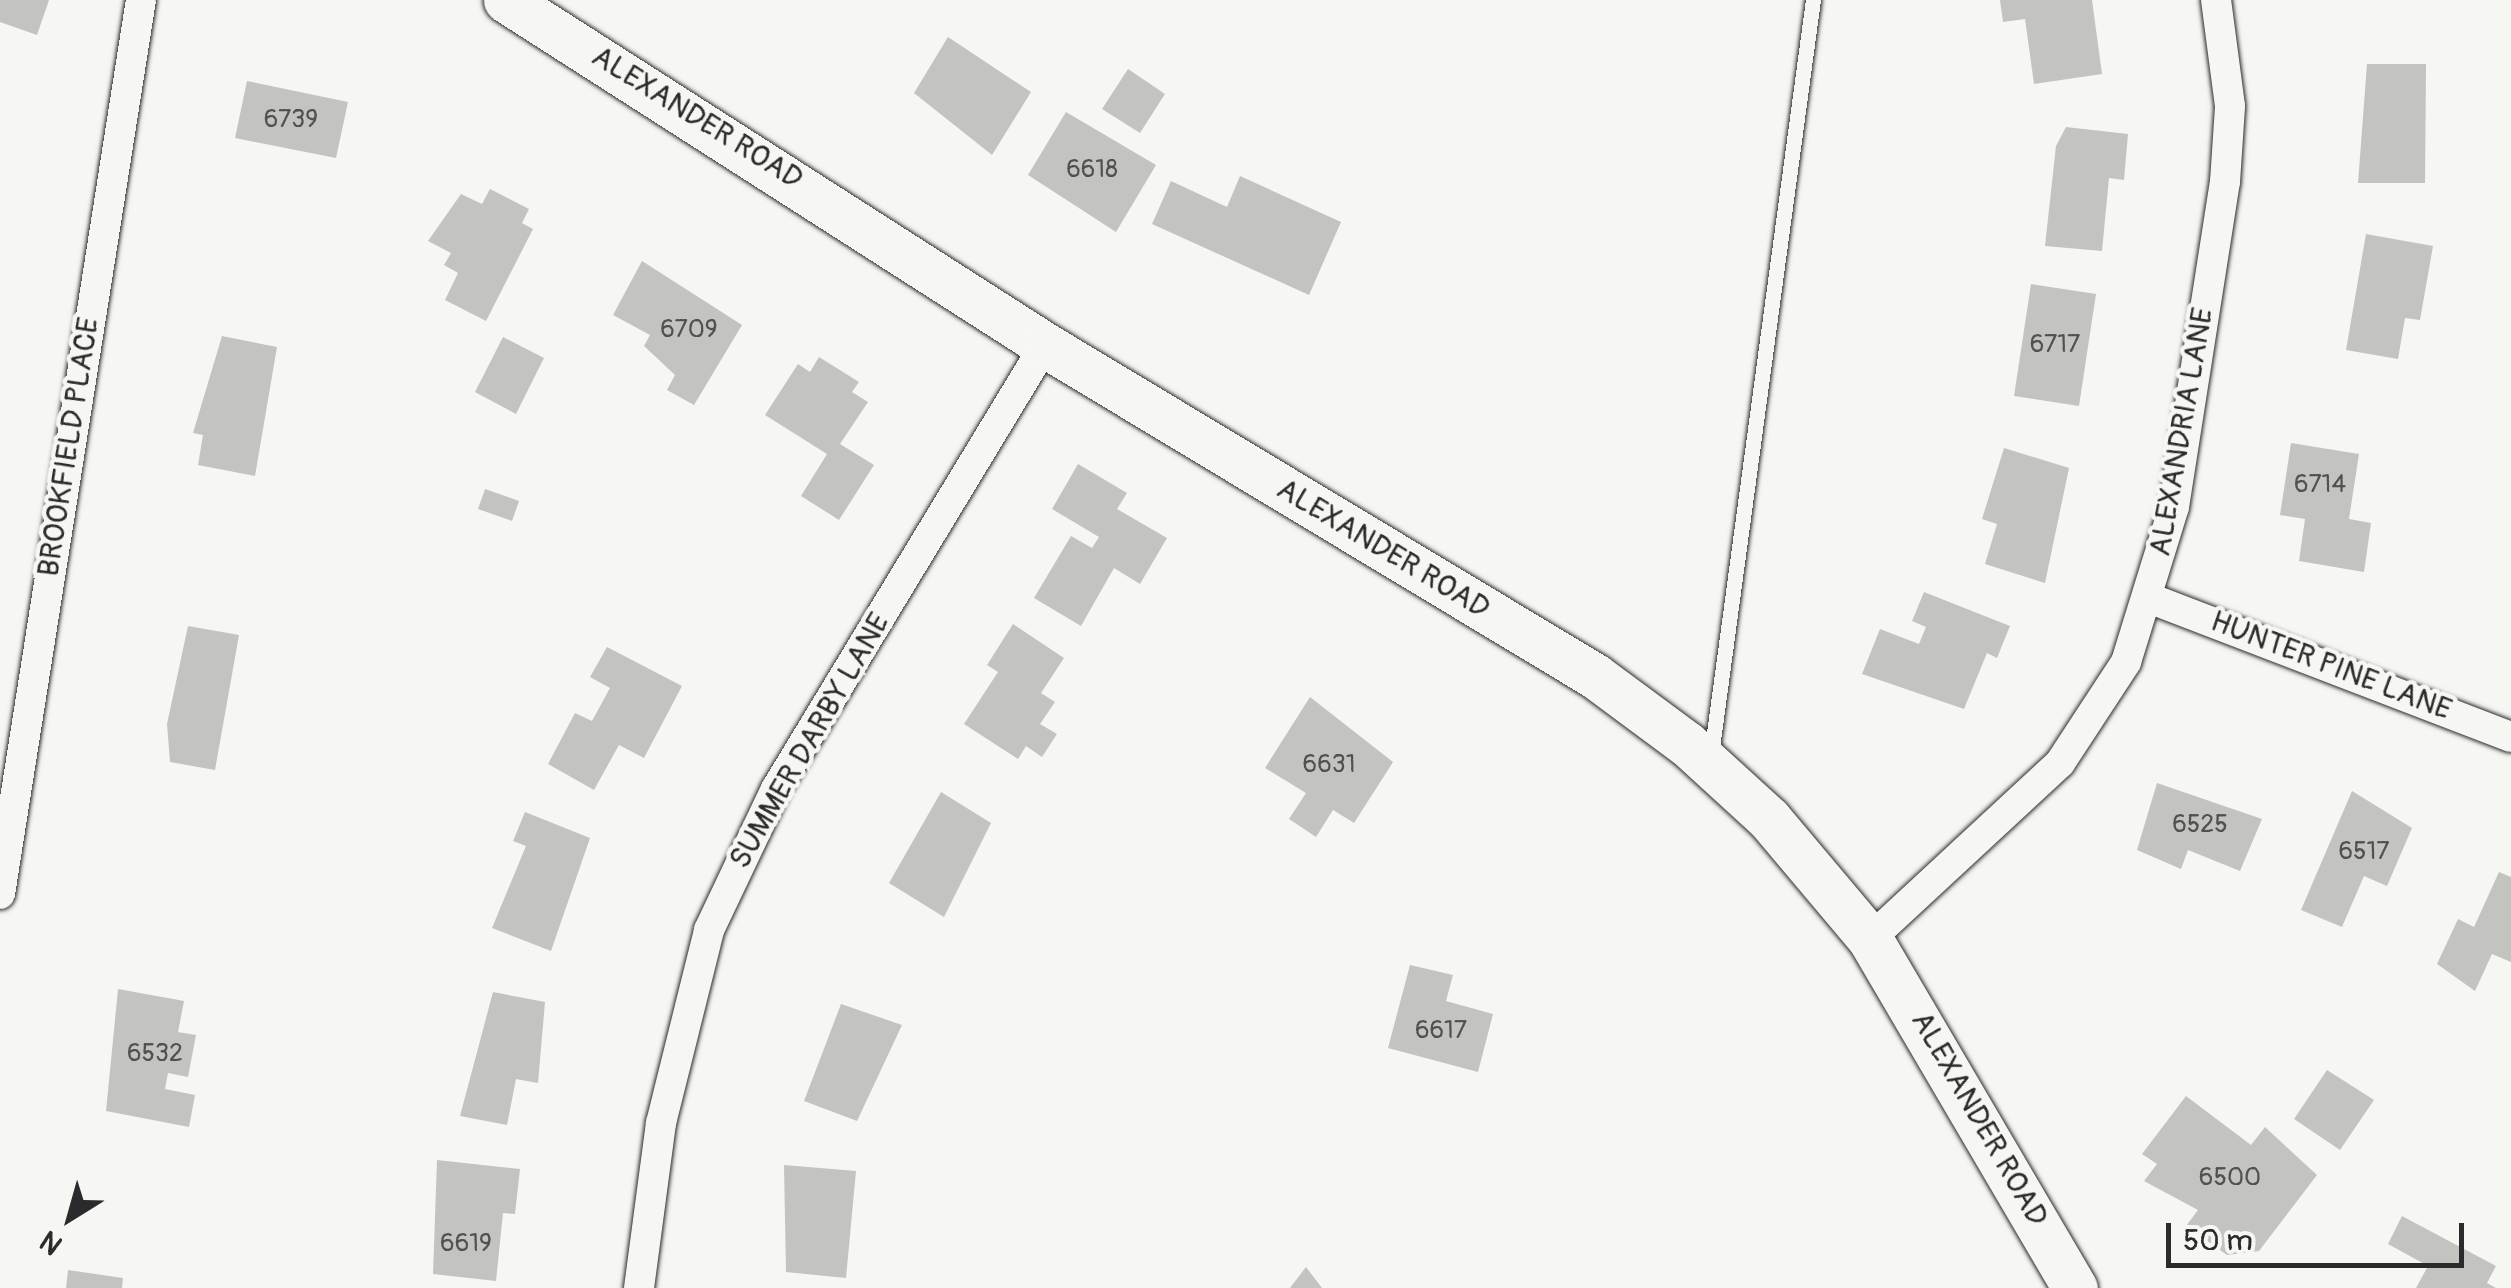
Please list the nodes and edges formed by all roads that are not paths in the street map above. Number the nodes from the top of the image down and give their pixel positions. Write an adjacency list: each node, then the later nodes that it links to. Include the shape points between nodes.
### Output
1 (141, 0): 9 (street, BROOKFIELD PLACE)
2 (506, 0): 5 (street, ALEXANDER ROAD)
3 (1813, 0): 8 (lane)
4 (2216, 0): 6 (street, ALEXANDRIA LANE, via 2230,106 2226,182 2174,508)
5 (1045, 344): 8 (street, ALEXANDER ROAD, via 1595,676); 11 (street, SUMMER DARBY LANE, via 776,789 709,930 661,1123)
6 (2149, 598): 7 (street, HUNTER PINE LANE); 10 (street, ALEXANDRIA LANE, via 2126,662 2060,763)
7 (2511, 738)
8 (1710, 764): 10 (street, ALEXANDER ROAD)
9 (0, 894)
10 (1870, 939): 12 (street, ALEXANDER ROAD)
11 (639, 1288)
12 (2074, 1288)

